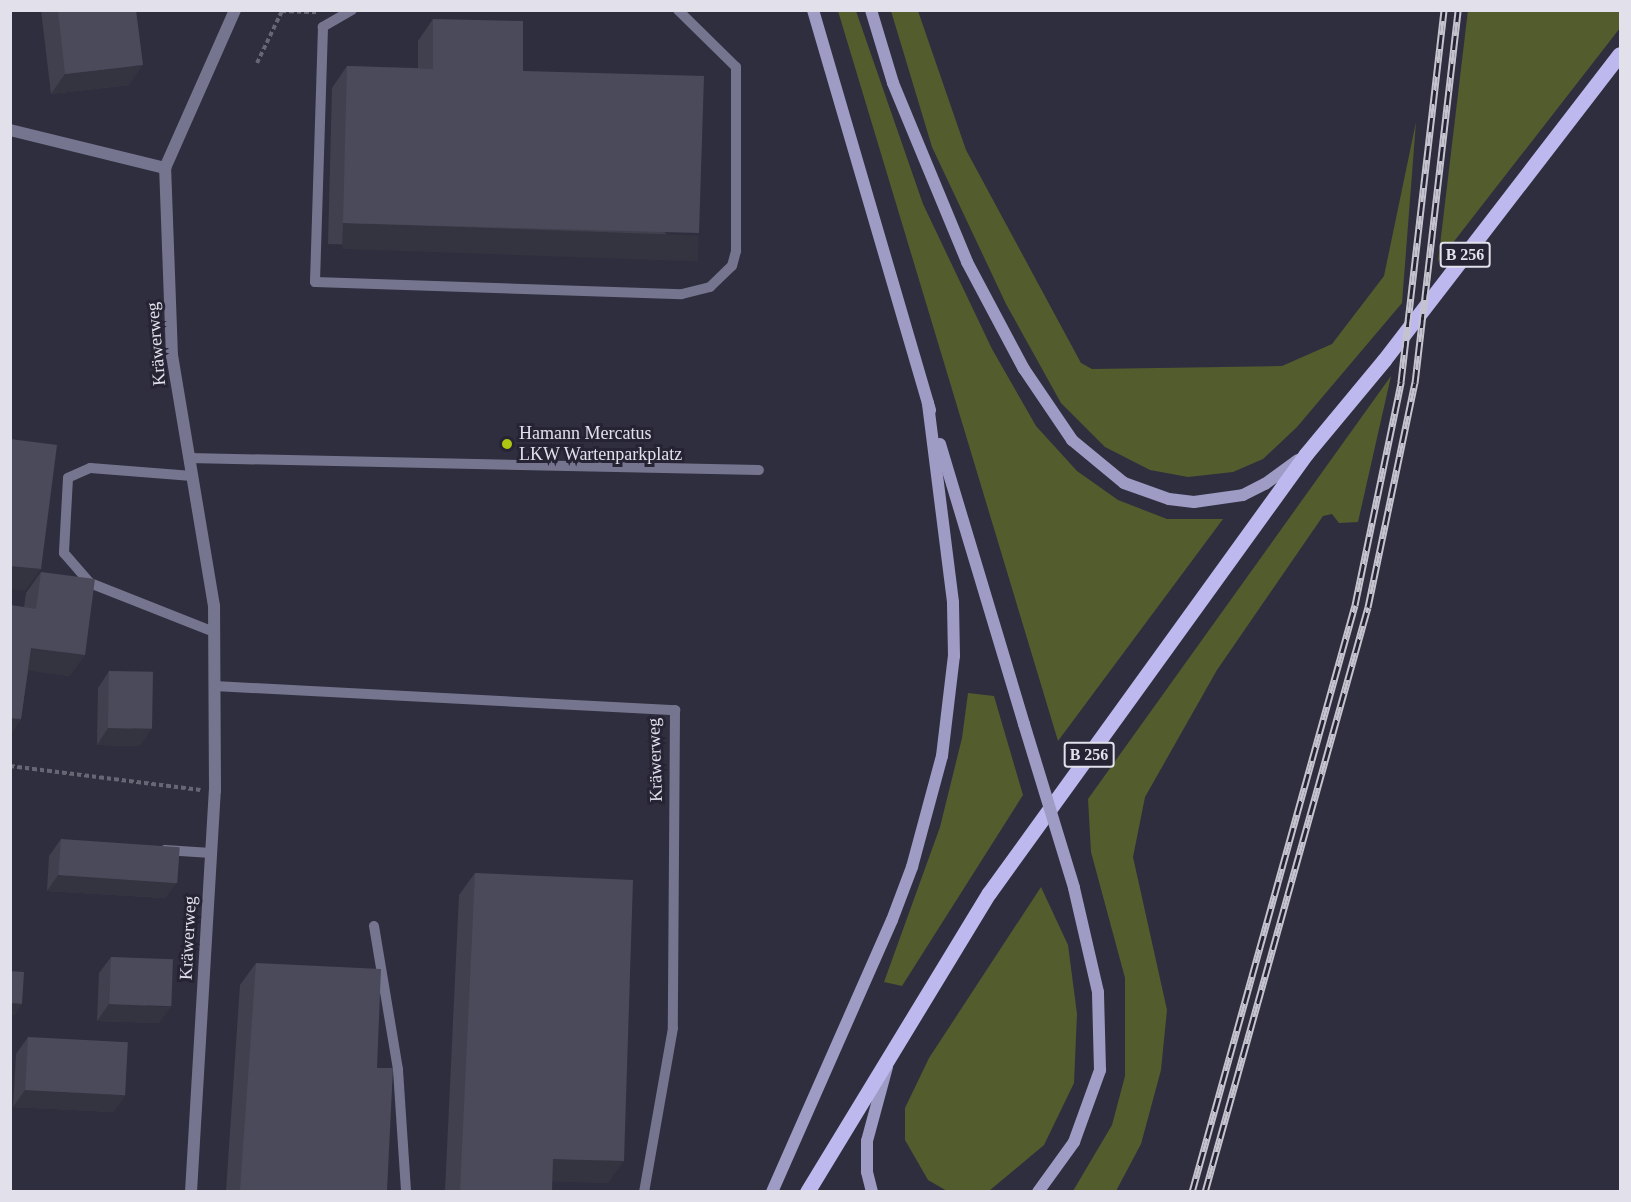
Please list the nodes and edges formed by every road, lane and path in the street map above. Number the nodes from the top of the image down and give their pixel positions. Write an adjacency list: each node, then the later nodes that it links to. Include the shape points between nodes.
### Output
1 (236, 10): 9 (street, Kräwerweg)
2 (678, 10): 5 (lane, via 736,67 736,251 732,266 710,287 681,294 315,282 322,27)
3 (813, 10): 10 (main road)
4 (871, 10): 11 (main road, via 893,83 967,262 1024,369 1081,449 1124,483 1157,496 1194,502 1243,495)
5 (350, 12): 7 (path, via 282,11)
6 (1620, 54): 11 (main road, B 256, via 1384,360)
7 (257, 63)
8 (10, 130): 9 (street)
9 (165, 168): 12 (street, Kräwerweg, via 172,356)
10 (928, 403): 26 (main road, via 953,602 954,656 942,756 912,867 892,920); 29 (main road, bridge, via 1074,888 1098,992 1100,1071 1074,1142)
11 (1306, 454): 22 (main road, B 256, via 989,893)
12 (189, 459): 13 (lane); 14 (street, Kräwerweg)
13 (759, 470)
14 (192, 476): 15 (street, Kräwerweg, via 214,606); 15 (lane, via 90,468 68,478 64,553 90,583)
15 (214, 632): 16 (street, Kräwerweg)
16 (214, 686): 18 (street, Kräwerweg); 25 (lane, Kräwerweg, via 675,710 673,1028)
17 (10, 766): 18 (path)
18 (215, 791): 20 (street, Kräwerweg)
19 (155, 849): 20 (lane)
20 (211, 853): 23 (street, Kräwerweg)
21 (374, 926): 24 (lane, via 398,1070)
22 (893, 1046): 27 (main road, B 256); 28 (main road, via 867,1141 867,1172)
23 (191, 1191)
24 (406, 1191)
25 (644, 1191)
26 (772, 1191)
27 (807, 1191)
28 (872, 1191)
29 (1038, 1191)

